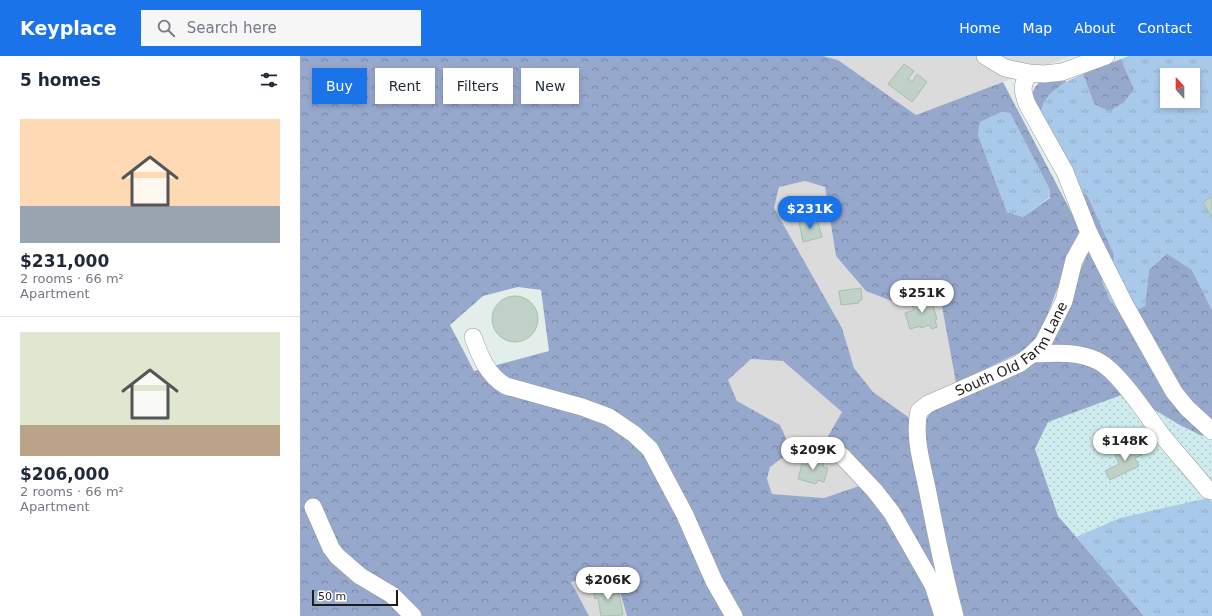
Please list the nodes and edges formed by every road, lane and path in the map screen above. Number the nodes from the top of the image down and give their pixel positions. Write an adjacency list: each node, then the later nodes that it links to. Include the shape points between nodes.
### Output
1 (985, 56): 3 (street, via 1004,68)
2 (1106, 56): 3 (street, via 1062,72)
3 (1029, 73): 4 (street, via 1023,82 1027,104 1065,172)
4 (1089, 232): 6 (street, South Old Farm Lane, via 1074,260 1064,301 1043,343); 7 (street, via 1125,305 1174,392)
5 (473, 337): 12 (street, via 483,363 500,383 609,417 650,449 685,515 711,575)
6 (1032, 354): 9 (street, via 1064,352 1098,361 1115,374 1163,436 1208,490); 14 (street, South Old Farm Lane, via 1019,364 928,404 919,411 920,453)
7 (1212, 432)
8 (842, 456): 13 (street, via 892,513 933,585)
9 (1212, 491)
10 (313, 507): 11 (street, via 337,556 360,576 392,595)
11 (413, 616)
12 (734, 616)
13 (943, 616)
14 (955, 616)

